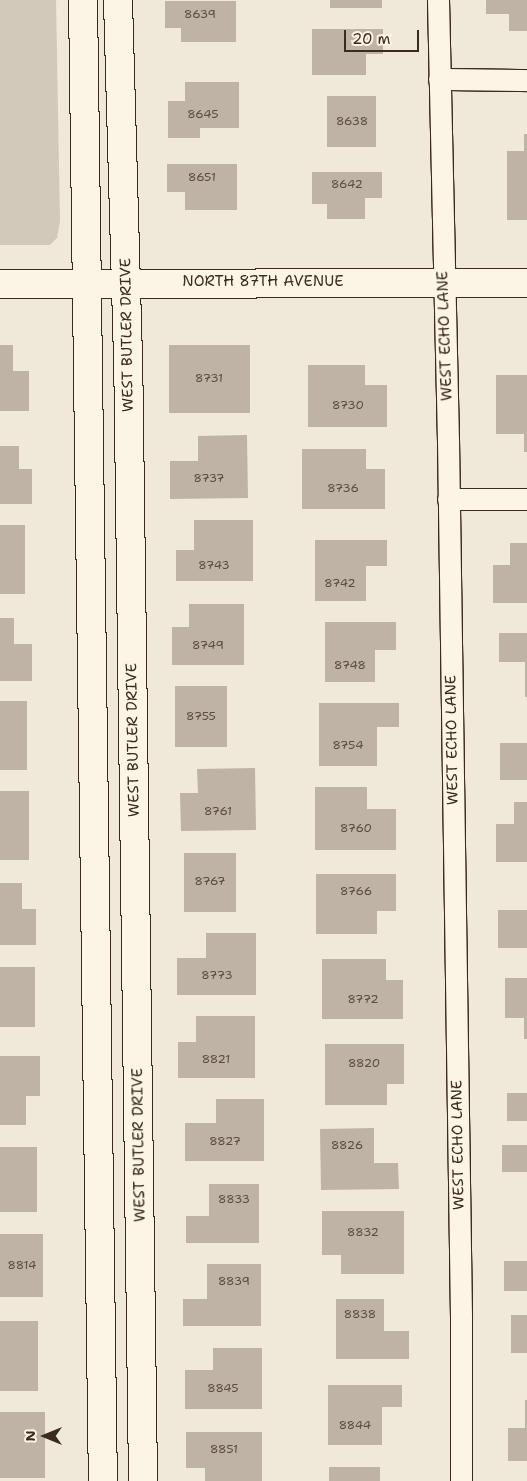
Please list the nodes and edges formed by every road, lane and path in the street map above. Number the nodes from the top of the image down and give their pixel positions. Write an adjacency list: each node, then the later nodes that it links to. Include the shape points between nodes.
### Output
1 (83, 0): 8 (street)
2 (118, 0): 6 (street, WEST BUTLER DRIVE)
3 (438, 0): 4 (street, WEST ECHO LANE)
4 (439, 79): 5 (street); 7 (street, WEST ECHO LANE)
5 (527, 80)
6 (126, 282): 7 (street, NORTH 87TH AVENUE); 8 (street, NORTH 87TH AVENUE); 14 (street, WEST BUTLER DRIVE)
7 (443, 282): 9 (street, NORTH 87TH AVENUE); 11 (street, WEST ECHO LANE)
8 (88, 283): 10 (street, NORTH 87TH AVENUE); 13 (street)
9 (527, 283)
10 (0, 284)
11 (448, 499): 12 (street); 15 (street, WEST ECHO LANE)
12 (527, 499)
13 (103, 1481)
14 (143, 1481)
15 (461, 1481)

